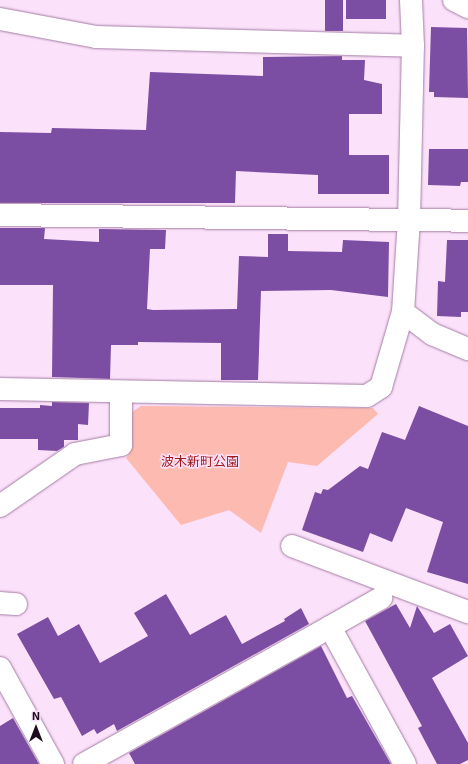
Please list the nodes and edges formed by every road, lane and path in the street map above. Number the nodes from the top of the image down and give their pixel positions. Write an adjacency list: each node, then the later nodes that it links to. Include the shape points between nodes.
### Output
1 (411, 0): 5 (street)
2 (454, 0): 3 (street)
3 (468, 7)
4 (0, 19): 5 (street, via 96,37)
5 (413, 46): 7 (street)
6 (0, 215): 7 (street)
7 (409, 220): 8 (street); 9 (street)
8 (468, 221)
9 (403, 312): 10 (street, via 432,334); 12 (street, via 381,387 367,396)
10 (468, 349)
11 (0, 389): 12 (street)
12 (121, 392): 13 (street, via 121,445 75,454)
13 (0, 506)
14 (292, 546): 16 (street)
15 (382, 598): 17 (street)
16 (468, 612)
17 (330, 627): 20 (street); 21 (street)
18 (0, 668): 19 (street)
19 (53, 764)
20 (84, 764)
21 (405, 764)

